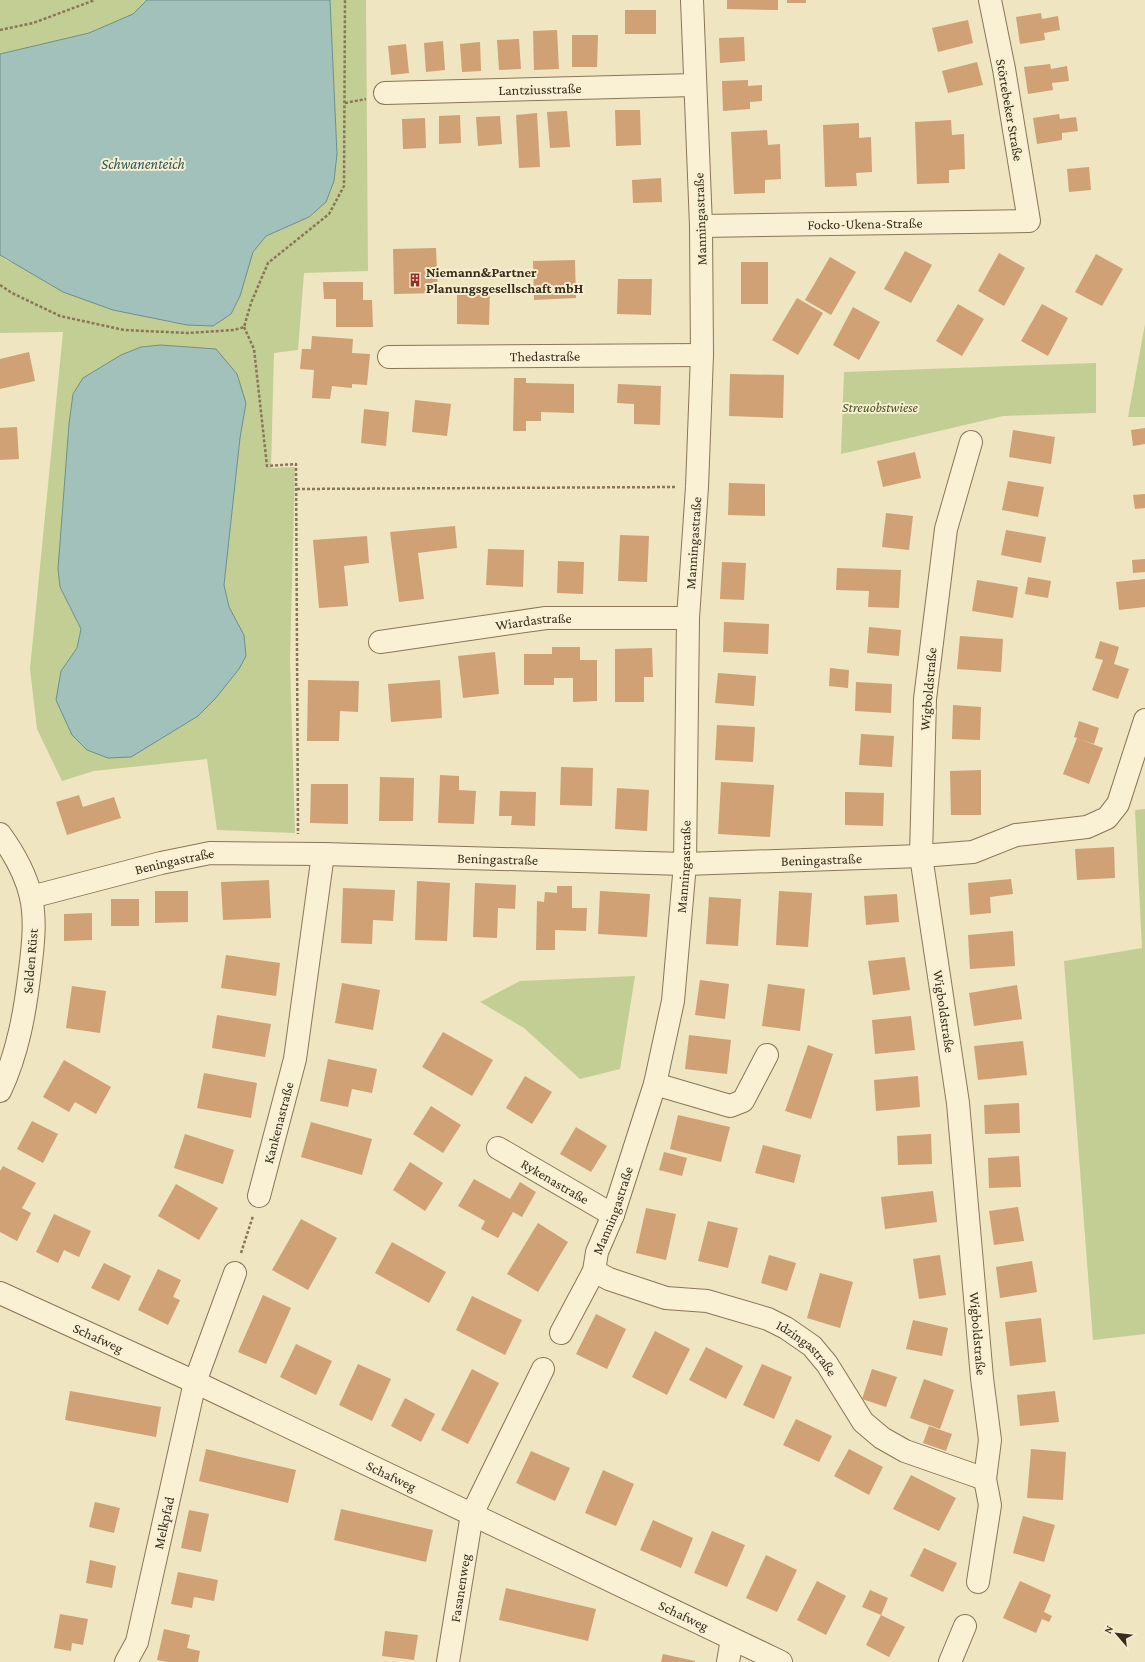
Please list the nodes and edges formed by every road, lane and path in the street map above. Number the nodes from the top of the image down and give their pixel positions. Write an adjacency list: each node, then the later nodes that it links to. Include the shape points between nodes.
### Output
1 (95, 0): 5 (path, via 33,23)
2 (345, 0): 11 (path, via 344,186 329,214 268,263)
3 (692, 0): 6 (street, Manningastraße)
4 (990, 0): 8 (street, Störtebeker Straße, via 1004,69)
5 (0, 30)
6 (694, 86): 7 (street, Lantziusstraße); 9 (street, Manningastraße)
7 (386, 93)
8 (1028, 221): 9 (street, Focko-Ukena-Straße)
9 (701, 226): 12 (street, Manningastraße)
10 (0, 285): 11 (path, via 60,316 124,330 188,333)
11 (244, 327): 16 (path, via 254,349 267,466 296,464)
12 (702, 355): 13 (street, Thedastraße); 15 (street, Manningastraße)
13 (388, 357)
14 (971, 442): 23 (street, Wigboldstraße, via 946,529 944,545 926,699)
15 (697, 487): 16 (path); 17 (street, Manningastraße)
16 (297, 489): 21 (path)
17 (688, 618): 18 (street, Wiardastraße, via 546,618); 24 (street, Manningastraße)
18 (380, 642)
19 (1145, 720): 23 (street, Beningastraße, via 1118,804 1107,818 1087,827 1016,835 970,852)
20 (0, 834): 25 (street, Selden Rüst, via 20,867)
21 (298, 854): 22 (street, Beningastraße); 25 (street, Beningastraße, via 210,854 161,863)
22 (323, 854): 24 (street, Beningastraße); 30 (street, Kankenastraße, via 295,1059)
23 (921, 856): 24 (street, Beningastraße); 38 (street, Wigboldstraße, via 958,1103 990,1440)
24 (685, 864): 28 (street, Manningastraße, via 672,1001)
25 (31, 897): 27 (street, Selden Rüst, via 34,924 26,1004 19,1038)
26 (767, 1055): 28 (street, via 743,1101 730,1106)
27 (3, 1078)
28 (655, 1084): 31 (street, Manningastraße)
29 (498, 1148): 31 (street, Rykenastraße)
30 (259, 1196): 33 (path)
31 (613, 1215): 32 (street, Manningastraße, via 597,1252)
32 (594, 1271): 35 (street, Manningastraße); 38 (street, Idzingastraße, via 609,1279 666,1298 707,1301 768,1319 786,1328 812,1346 827,1364 863,1422 882,1438 906,1451)
33 (235, 1273): 37 (street)
34 (0, 1293): 37 (street, Schafweg)
35 (561, 1333)
36 (543, 1369): 39 (street)
37 (195, 1382): 39 (street, Schafweg); 43 (street, Melkpfad, via 137,1642)
38 (986, 1479): 40 (street, Wigboldstraße, via 990,1505)
39 (472, 1514): 42 (street, Schafweg); 44 (street, Fasanenweg)
40 (978, 1582)
41 (965, 1626): 47 (street)
42 (732, 1639): 45 (street); 46 (street, Schafweg)
43 (126, 1662)
44 (448, 1662)
45 (728, 1662)
46 (781, 1662)
47 (950, 1662)

